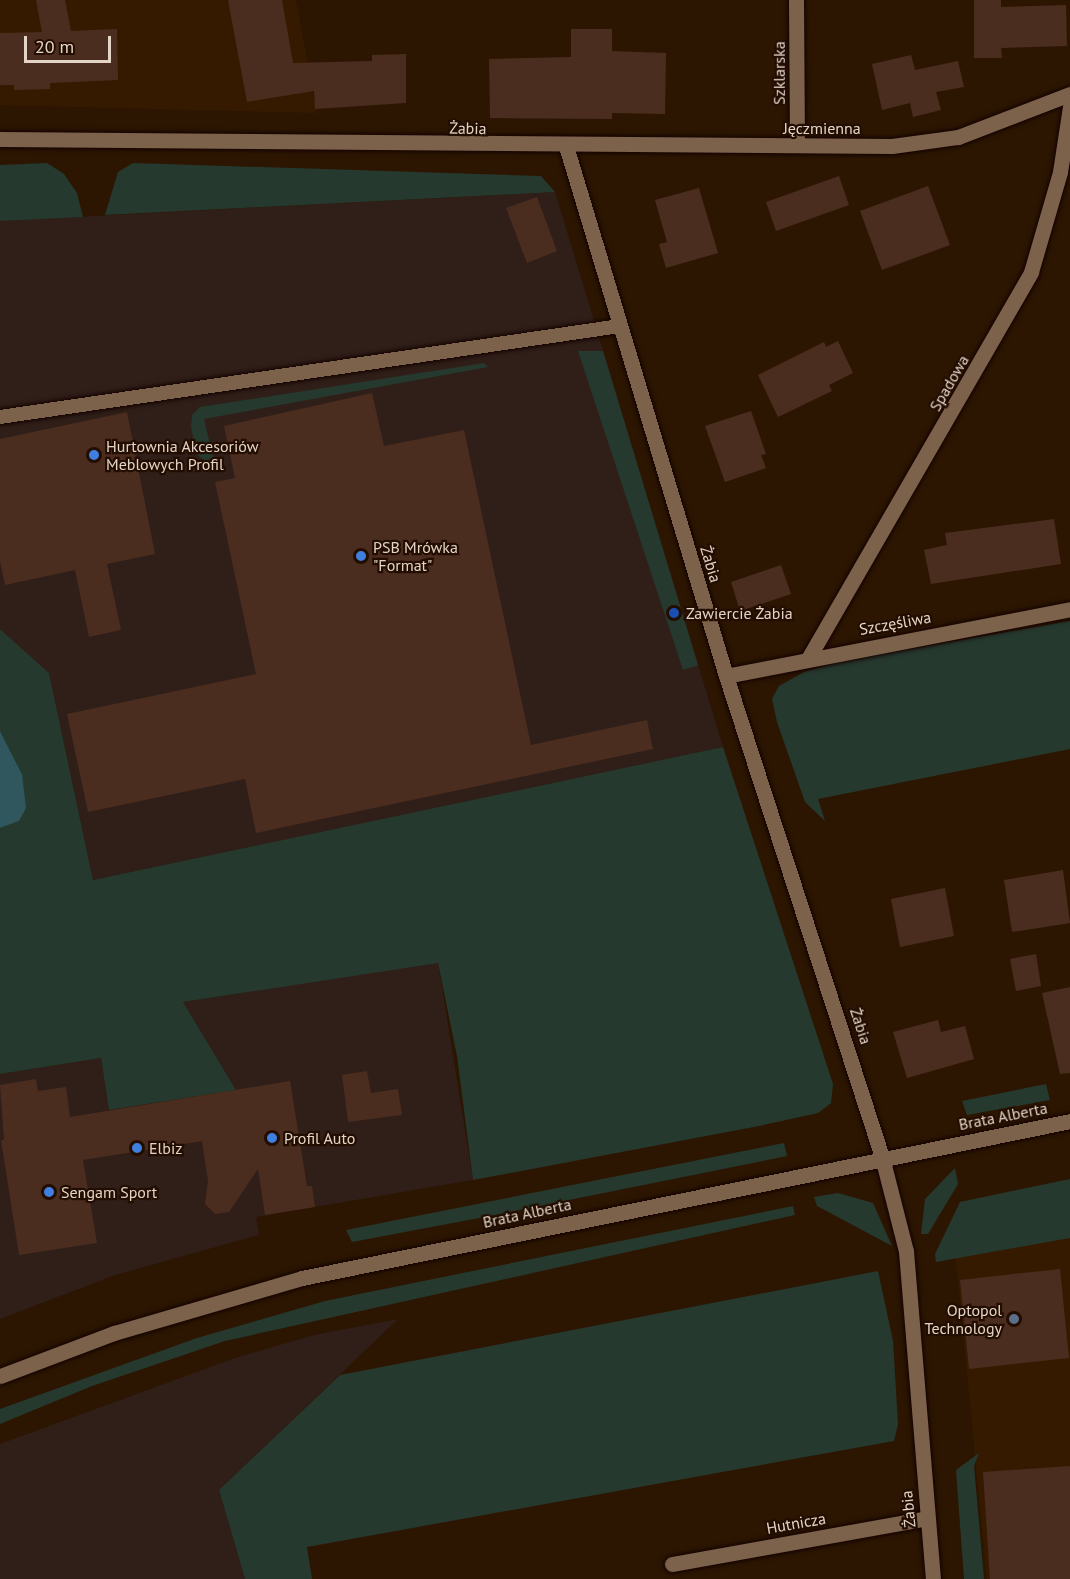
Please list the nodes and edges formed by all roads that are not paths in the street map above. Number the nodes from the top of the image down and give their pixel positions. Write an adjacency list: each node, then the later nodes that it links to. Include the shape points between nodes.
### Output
1 (796, 0): 5 (street, Szklarska)
2 (1070, 94): 5 (street, Jęczmienna, via 958,137 892,146)
3 (1070, 107): 10 (street, Spadowa, via 1060,172 1032,272)
4 (0, 139): 6 (street, Żabia)
5 (797, 145): 6 (street, Jęczmienna)
6 (566, 146): 7 (street, Żabia)
7 (620, 326): 8 (lane); 11 (street, Żabia)
8 (0, 417)
9 (1070, 609): 10 (street, Szczęśliwa)
10 (809, 657): 11 (street, Szczęśliwa)
11 (726, 675): 13 (street, Żabia)
12 (1070, 1121): 13 (street, Brata Alberta)
13 (882, 1157): 14 (street, Brata Alberta, via 302,1278 114,1333); 15 (street, Żabia, via 906,1251)
14 (0, 1376)
15 (927, 1518): 16 (street, Hutnicza); 17 (street, Żabia)
16 (672, 1564)
17 (933, 1579)

